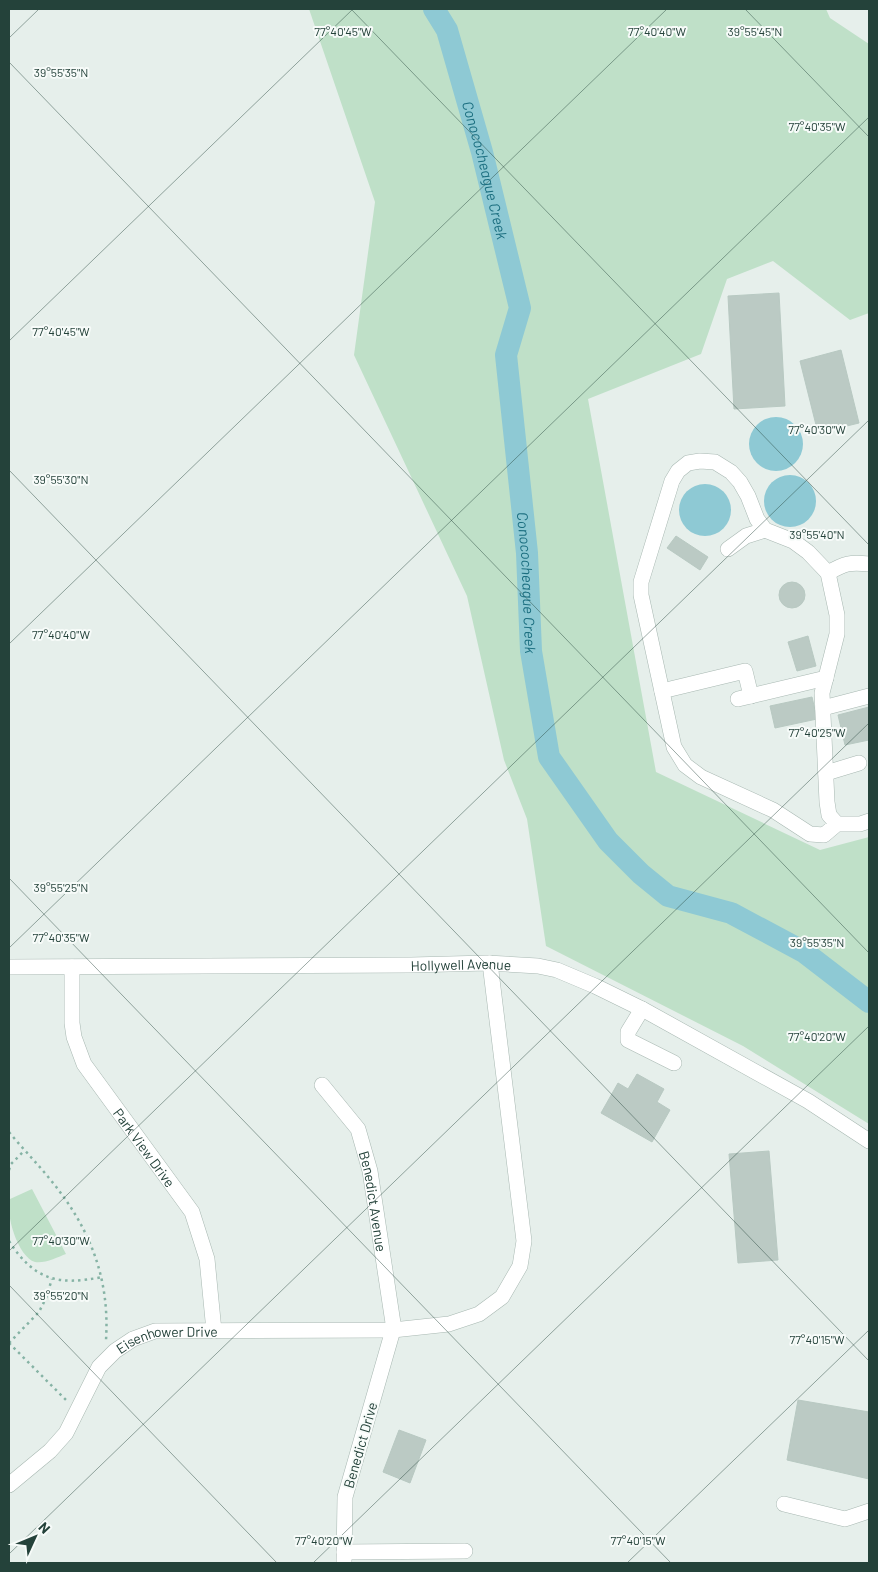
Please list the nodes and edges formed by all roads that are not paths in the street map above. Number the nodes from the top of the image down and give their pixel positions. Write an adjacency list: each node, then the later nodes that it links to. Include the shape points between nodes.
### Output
1 (765, 530): 2 (street, via 746,536); 4 (street, via 793,541); 6 (street, via 740,482 731,472 715,462 700,461 688,463 678,471 672,481 641,582)
2 (728, 549)
3 (869, 564): 4 (street, via 845,563)
4 (828, 573): 5 (street, via 837,615 837,634)
5 (826, 678): 6 (street, via 745,698 745,671); 8 (street)
6 (662, 691): 12 (street, via 674,747 685,765 701,777 774,810 810,834 824,835)
7 (869, 696): 8 (street)
8 (823, 708): 10 (street)
9 (859, 763): 10 (street)
10 (826, 772): 12 (street, via 826,802 829,815)
11 (869, 821): 12 (street)
12 (837, 824)
13 (490, 963): 15 (street, Hollywell Avenue); 16 (street, Hollywell Avenue, via 557,970); 20 (street, Eisenhower Drive, via 524,1241 520,1266 502,1297 479,1314 449,1324)
14 (9, 967): 15 (street, Hollywell Avenue)
15 (72, 967): 21 (street, Park View Drive, via 73,1030 84,1064 192,1212 207,1259)
16 (642, 1009): 17 (street, via 628,1032 628,1040); 19 (street, Hollywell Avenue, via 808,1101)
17 (674, 1063)
18 (322, 1085): 20 (street, Benedict Avenue, via 358,1128 370,1171)
19 (869, 1141)
20 (392, 1330): 21 (street, Eisenhower Drive); 26 (street, Benedict Drive, via 345,1497)
21 (214, 1331): 22 (street, Eisenhower Drive, via 155,1331 133,1339 115,1351 99,1367 66,1433 50,1451)
22 (9, 1485)
23 (784, 1504): 24 (street, via 845,1520)
24 (869, 1511)
25 (465, 1551): 26 (street)
26 (344, 1558)

